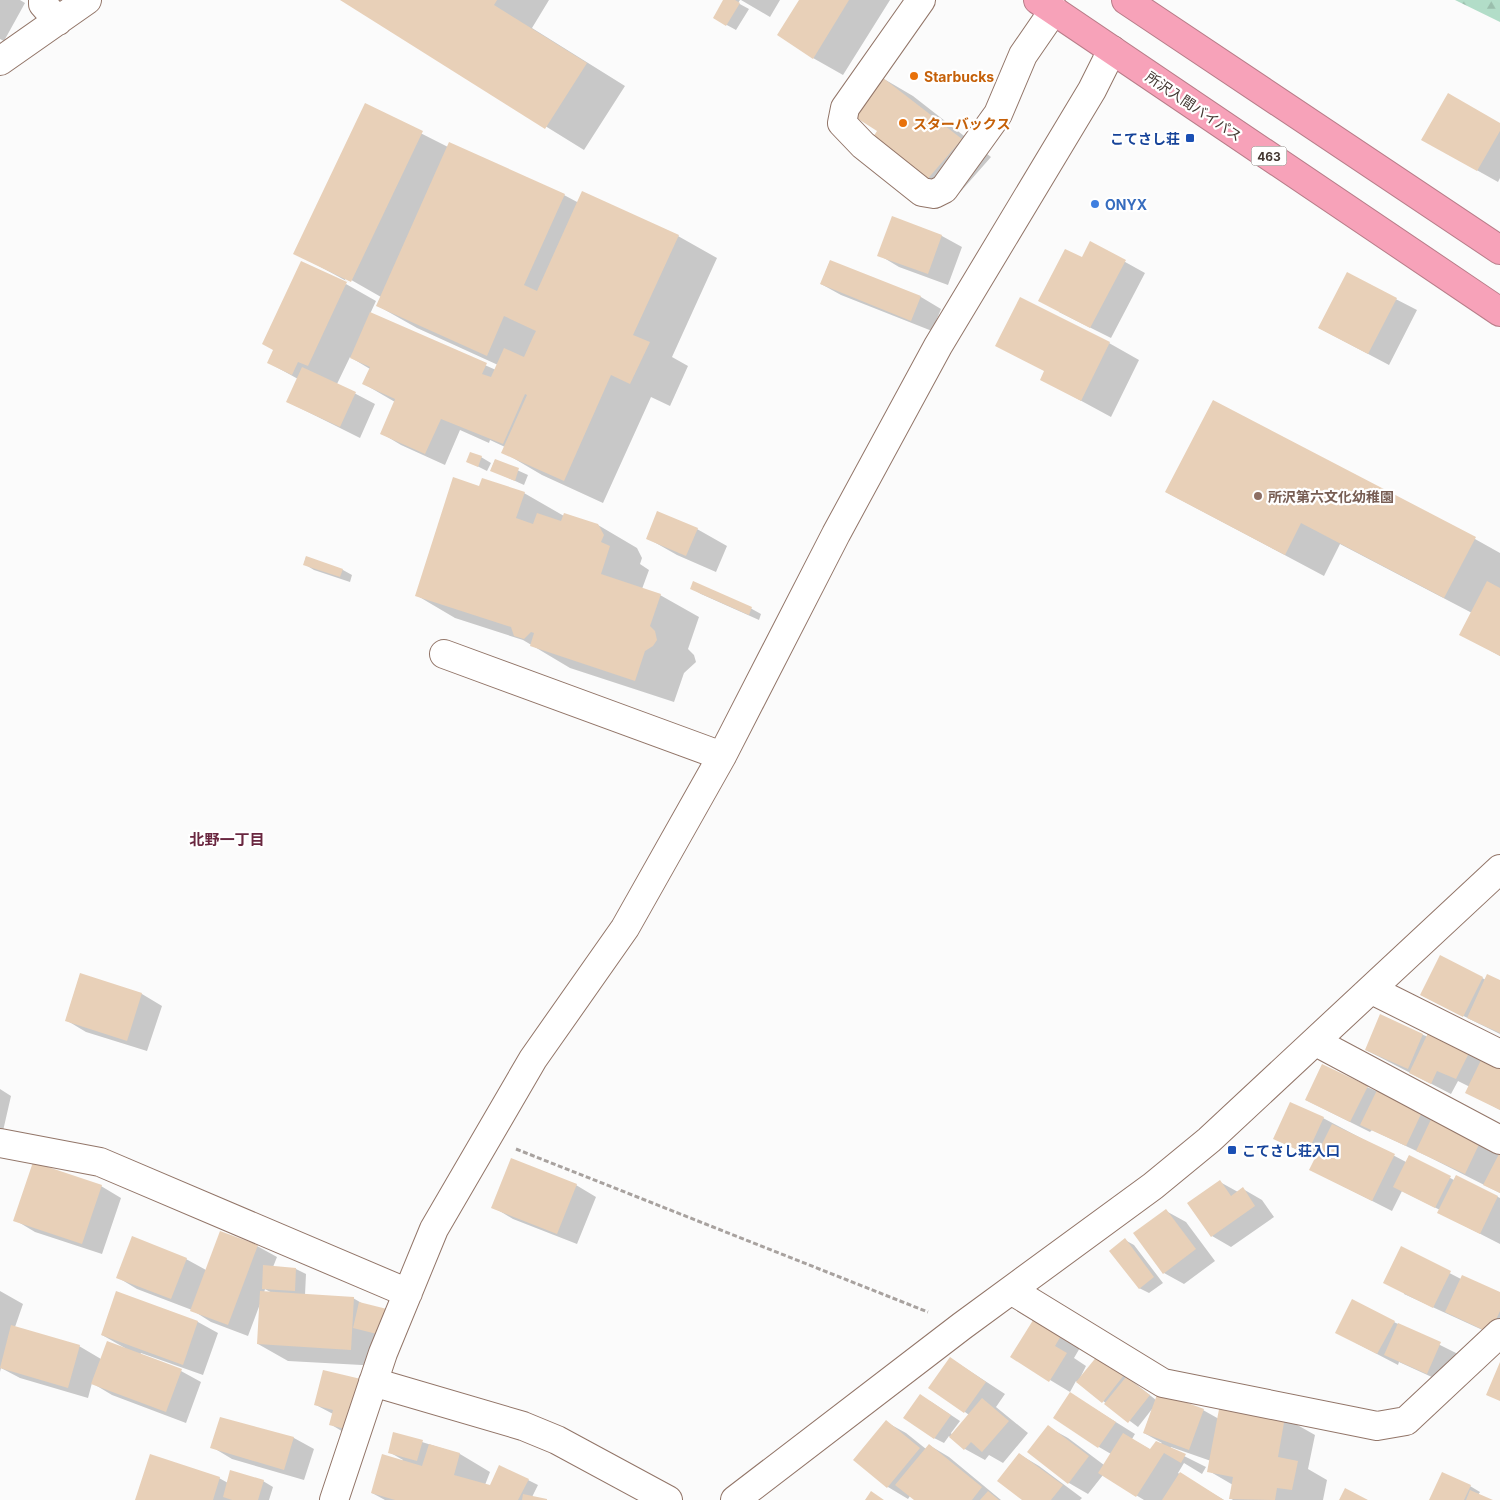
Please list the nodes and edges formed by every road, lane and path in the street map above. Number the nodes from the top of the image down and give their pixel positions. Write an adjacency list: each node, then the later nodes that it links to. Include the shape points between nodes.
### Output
1 (87, 0): 5 (street)
2 (921, 0): 4 (street, via 845,108 842,123 922,192 934,194 944,189 998,114)
3 (1131, 1): 8 (highway)
4 (1046, 5): 6 (highway, 所沢入間バイパス / 463)
5 (51, 10): 7 (street)
6 (1112, 50): 9 (highway, 所沢入間バイパス / 463); 11 (street, via 1092,90 938,346 836,534)
7 (0, 61)
8 (1500, 250)
9 (1500, 312)
10 (444, 654): 11 (street)
11 (722, 756): 16 (street, via 625,928 533,1059)
12 (1500, 869): 13 (street)
13 (1372, 990): 14 (street); 15 (street)
14 (1316, 1042): 17 (street); 19 (street, via 1209,1140 1153,1186)
15 (1500, 1054)
16 (487, 1138): 20 (street, via 434,1229); 21 (path)
17 (1500, 1140)
18 (0, 1143): 20 (street, via 100,1162)
19 (1011, 1290): 21 (street); 22 (street, via 1163,1383 1377,1426 1406,1421)
20 (408, 1293): 23 (street)
21 (962, 1326): 24 (street)
22 (1500, 1334)
23 (373, 1382): 25 (street); 26 (street, via 523,1426 557,1440)
24 (739, 1499)
25 (334, 1500)
26 (668, 1500)

